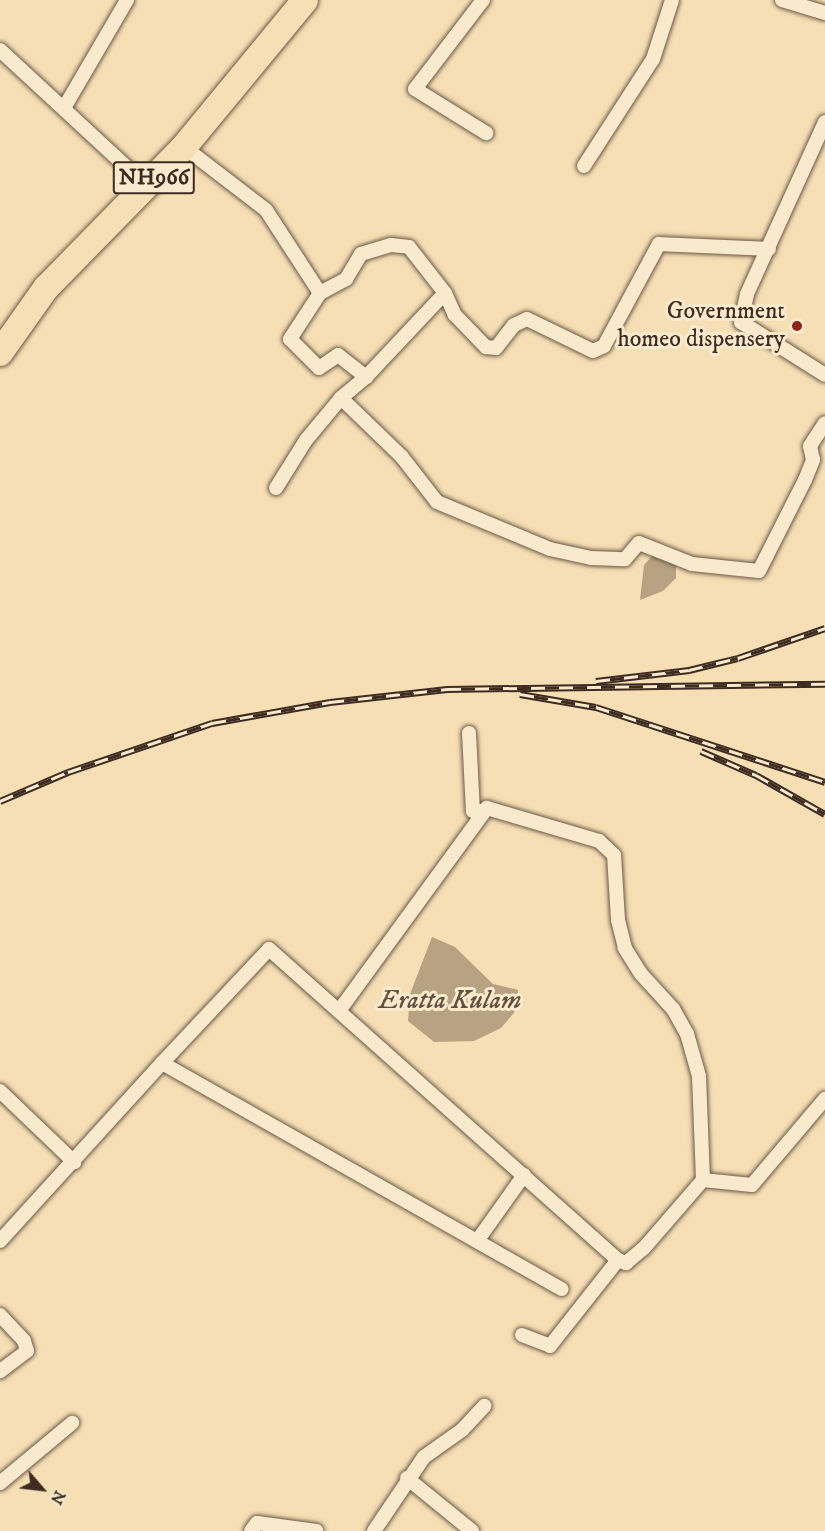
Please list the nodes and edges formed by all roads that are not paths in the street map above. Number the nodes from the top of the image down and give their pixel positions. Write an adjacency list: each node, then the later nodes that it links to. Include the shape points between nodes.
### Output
1 (127, 0): 8 (street)
2 (305, 0): 11 (highway, NH966)
3 (483, 0): 10 (street, via 415,89)
4 (672, 0): 12 (street, via 653,59)
5 (782, 0): 6 (street)
6 (825, 13)
7 (0, 50): 8 (street)
8 (64, 108): 13 (street)
9 (825, 122): 14 (street)
10 (486, 133)
11 (184, 147): 13 (highway, NH966); 15 (street, via 266,210)
12 (584, 166)
13 (146, 185): 17 (highway, NH966, via 46,288)
14 (769, 249): 16 (street, via 658,244 604,346 593,351 527,319 513,324 496,348 490,349 454,315); 18 (street, via 747,294 741,322)
15 (320, 293): 16 (street, via 346,279 361,254 391,245 409,247); 19 (street, via 290,339 319,368 338,355)
16 (445, 293): 19 (street)
17 (0, 353)
18 (825, 375)
19 (366, 377): 20 (street)
20 (341, 398): 21 (street, via 402,458 437,502 459,512 550,549 591,558 625,559 639,543 692,564 759,571 805,480 813,460 810,446); 22 (street, via 306,440)
21 (825, 423)
22 (276, 489)
23 (469, 733): 24 (street, via 473,811)
24 (483, 811): 25 (street); 31 (street, via 487,808 591,838 609,847 614,855 618,920 625,948 641,974 673,1009 687,1034 699,1076)
25 (339, 1011): 26 (street, via 269,949); 30 (street)
26 (162, 1063): 29 (street); 34 (street)
27 (0, 1091): 29 (street)
28 (825, 1099): 31 (street, via 752,1185)
29 (74, 1161): 32 (street)
30 (524, 1175): 34 (street); 35 (street)
31 (703, 1180): 35 (street, via 644,1248 627,1263)
32 (5, 1225): 33 (street)
33 (0, 1241)
34 (477, 1241): 36 (street)
35 (618, 1260): 38 (street, via 550,1346)
36 (562, 1289)
37 (0, 1315): 39 (street, via 24,1341 27,1351)
38 (522, 1335)
39 (0, 1371)
40 (484, 1406): 42 (street, via 462,1430 424,1457)
41 (72, 1423): 43 (street)
42 (407, 1478): 46 (street); 47 (street)
43 (0, 1483)
44 (251, 1531): 45 (street, via 257,1523)
45 (316, 1531)
46 (374, 1531)
47 (471, 1531)

